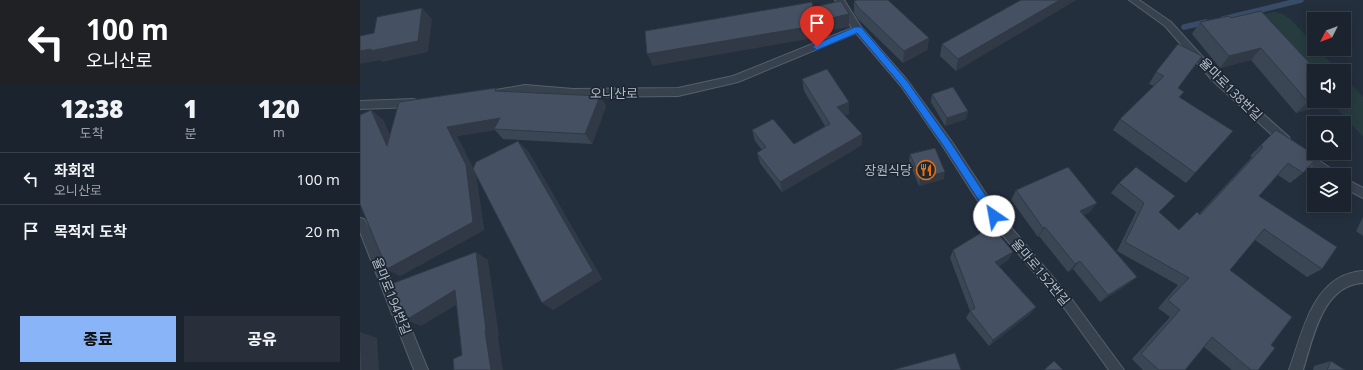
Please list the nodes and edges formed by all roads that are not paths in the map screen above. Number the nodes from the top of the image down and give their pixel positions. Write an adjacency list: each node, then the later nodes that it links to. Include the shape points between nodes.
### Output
1 (839, 0): 3 (lane, 율마로152번길)
2 (1133, 0): 7 (lane, 율마로138번길, via 1168,24 1215,76 1276,133)
3 (858, 29): 4 (lane, 오니산로, via 735,79 678,92 573,94 525,89); 13 (lane, 율마로152번길, via 904,83 994,216 1069,305)
4 (486, 95)
5 (423, 102): 6 (lane)
6 (360, 105)
7 (1323, 168)
8 (1351, 187): 9 (lane)
9 (1363, 193)
10 (360, 223): 12 (lane, 율마로194번길)
11 (1363, 277): 14 (lane, via 1336,285 1323,300)
12 (421, 370)
13 (1117, 370)
14 (1296, 370)

